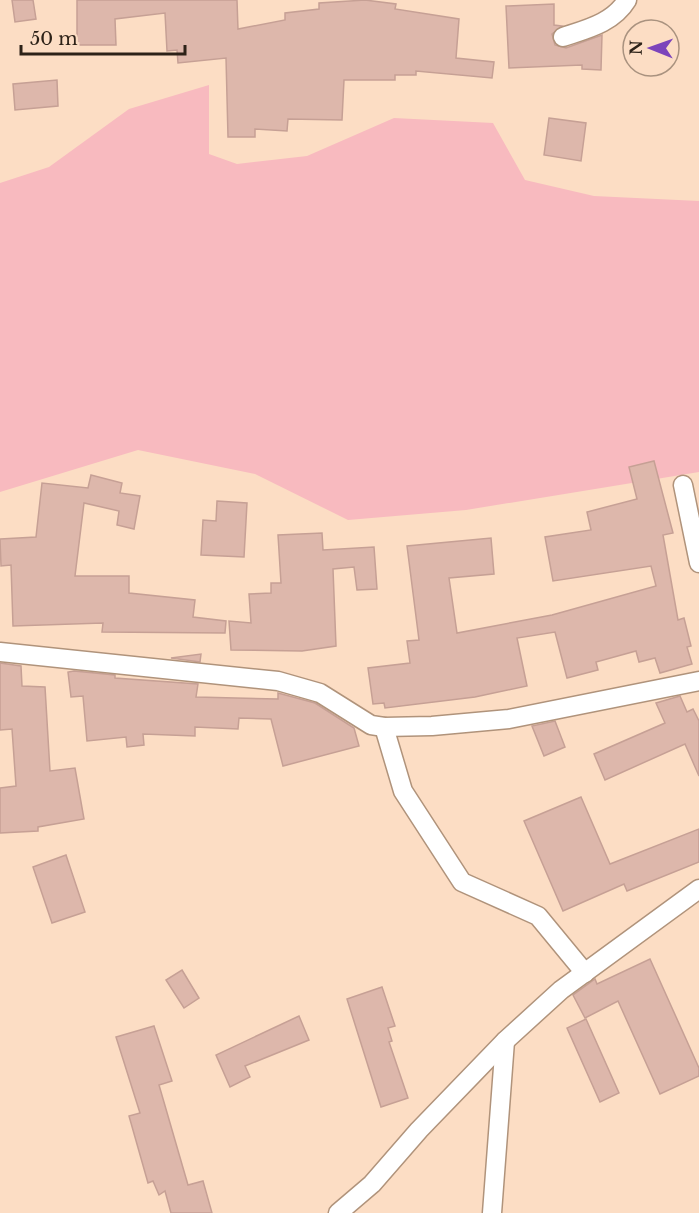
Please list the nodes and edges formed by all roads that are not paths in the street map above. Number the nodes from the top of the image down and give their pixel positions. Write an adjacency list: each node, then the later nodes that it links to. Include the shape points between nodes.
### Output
1 (627, 0): 2 (street, via 614,16)
2 (563, 37)
3 (683, 485): 4 (street)
4 (699, 563)
5 (0, 652): 7 (street, via 278,681 320,693 371,725)
6 (699, 681): 7 (street, via 509,719)
7 (384, 727): 9 (street, via 403,790 462,882 538,916)
8 (699, 889): 9 (street)
9 (585, 973): 10 (street)
10 (505, 1041): 11 (street, via 372,1184); 12 (street)
11 (338, 1213)
12 (492, 1213)

